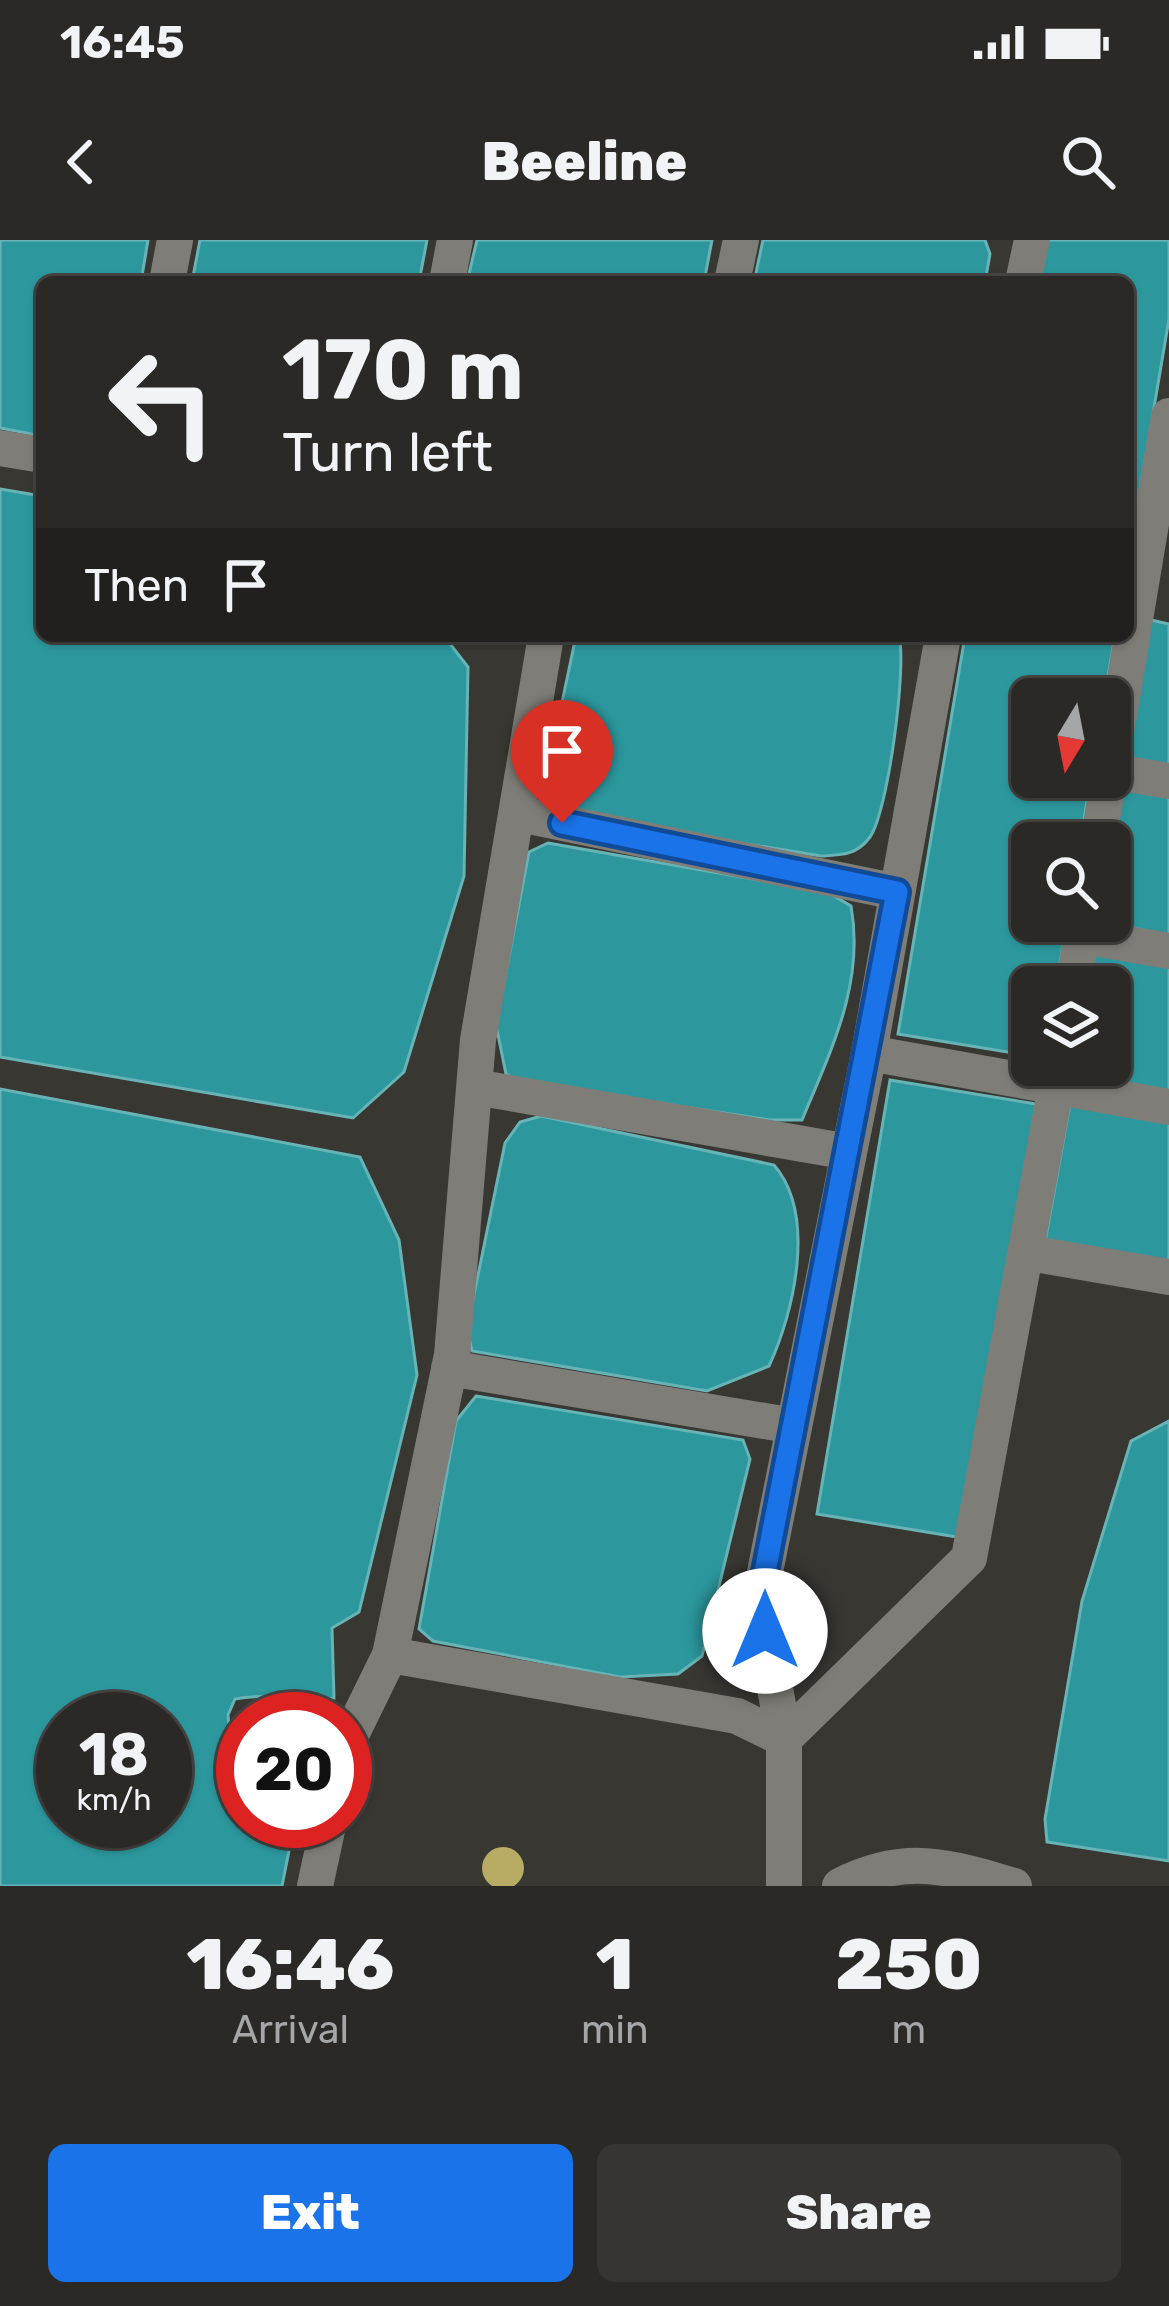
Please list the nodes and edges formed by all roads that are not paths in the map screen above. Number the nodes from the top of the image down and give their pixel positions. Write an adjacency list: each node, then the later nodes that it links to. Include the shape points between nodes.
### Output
1 (175, 240): 5 (lane)
2 (455, 240): 6 (lane)
3 (741, 240): 7 (lane)
4 (1032, 240): 8 (lane)
5 (168, 276)
6 (448, 276)
7 (733, 276)
8 (1024, 276)
9 (1168, 434): 12 (lane)
10 (0, 448): 11 (lane)
11 (36, 454)
12 (1145, 601): 15 (lane)
13 (545, 642): 18 (lane)
14 (942, 642): 19 (lane)
15 (1129, 678)
16 (1131, 775): 17 (lane)
17 (1169, 781)
18 (520, 814): 19 (lane); 26 (lane)
19 (897, 892): 22 (lane)
20 (1131, 941): 21 (lane)
21 (1169, 951)
22 (869, 1053): 23 (lane); 28 (lane)
23 (1011, 1070)
24 (1057, 1086): 29 (lane)
25 (1094, 1086): 27 (lane)
26 (475, 1087): 28 (lane); 31 (lane)
27 (1169, 1107)
28 (849, 1151): 32 (lane)
29 (1029, 1253): 30 (lane); 35 (lane, via 969,1558)
30 (1169, 1277)
31 (449, 1368): 32 (lane); 33 (lane)
32 (794, 1426): 35 (lane, via 764,1577)
33 (390, 1655): 34 (lane); 35 (lane, via 737,1716)
34 (372, 1692)
35 (784, 1738): 38 (lane)
36 (323, 1848): 37 (lane)
37 (315, 1886)
38 (784, 1886)
39 (840, 1886): 40 (lane, via 909,1862)
40 (1014, 1886)

